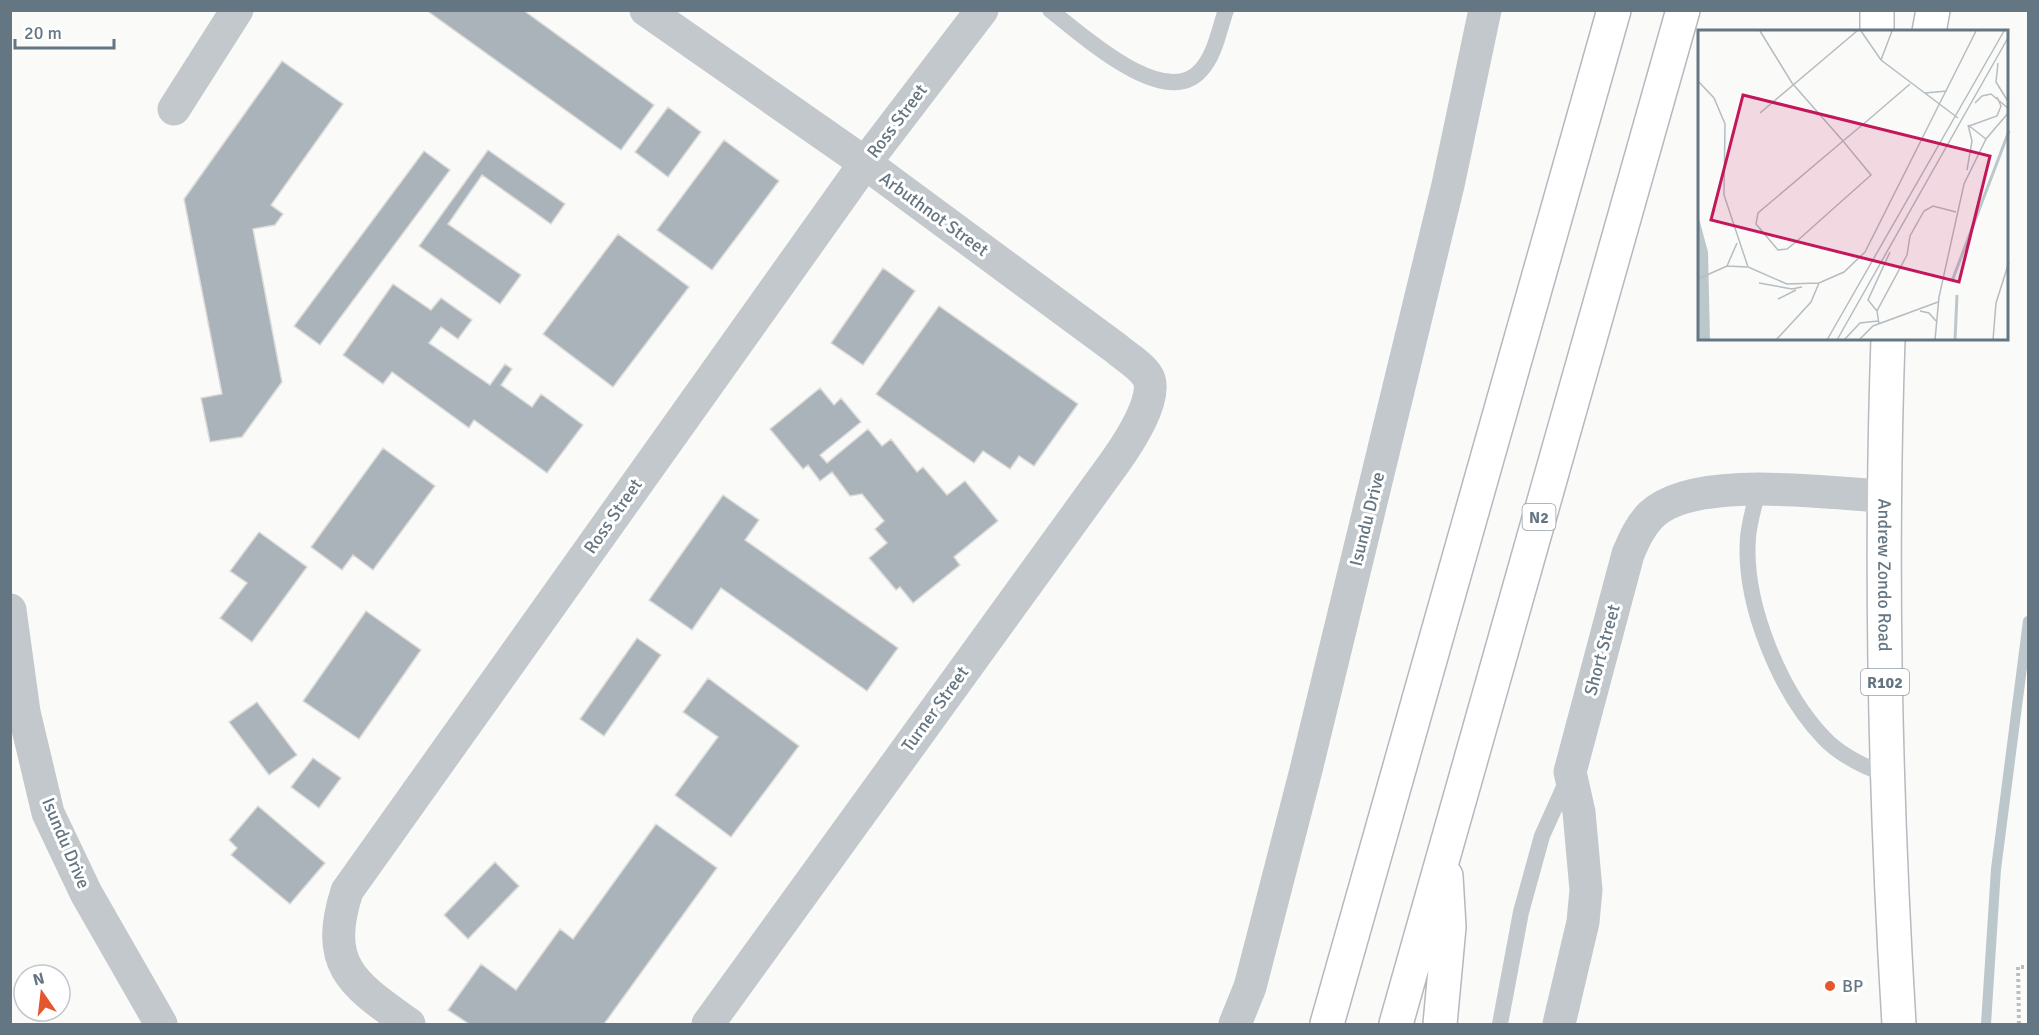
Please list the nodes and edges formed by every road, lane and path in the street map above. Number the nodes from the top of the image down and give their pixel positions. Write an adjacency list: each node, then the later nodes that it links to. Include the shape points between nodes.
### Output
1 (237, 10): 13 (street)
2 (646, 10): 14 (street, Arbuthnot Street)
3 (982, 10): 14 (street, Ross Street)
4 (1050, 10): 5 (lane, via 1132,70 1149,78 1175,81 1195,76 1206,64)
5 (1226, 10)
6 (1485, 10): 27 (street, Isundu Drive, via 1448,185 1306,770 1250,987)
7 (1614, 10): 28 (main road)
8 (1683, 10): 22 (main road, N2)
9 (1877, 10): 11 (main road)
10 (1933, 10): 12 (main road)
11 (1877, 30)
12 (1929, 30)
13 (174, 109)
14 (865, 163): 16 (street, Arbuthnot Street, via 1117,349 1149,378); 25 (street, Ross Street, via 347,891 338,930 343,964 365,993)
15 (1888, 340): 18 (main road, Andrew Zondo Road / R102)
16 (1150, 389): 26 (street, Turner Street, via 1141,419 1120,455)
17 (1758, 489): 18 (street, Short Street); 20 (street, Short Street, via 1678,498 1652,514 1642,526 1628,554); 21 (lane, via 1748,538 1749,577 1762,632 1789,687 1826,740 1859,763)
18 (1882, 496): 21 (main road, Andrew Zondo Road / R102)
19 (10, 610): 24 (street, Isundu Drive, via 24,712 48,813 86,893)
20 (1570, 772): 31 (lane, via 1542,836 1521,912); 32 (street, Short Street, via 1579,812 1586,890 1583,922)
21 (1887, 775): 33 (main road, Andrew Zondo Road / R102)
22 (1444, 853): 29 (main road, N2); 30 (main road, via 1449,927)
23 (2028, 967): 34 (path, via 2018,967)
24 (161, 1024)
25 (410, 1024)
26 (708, 1024)
27 (1235, 1024)
28 (1327, 1024)
29 (1396, 1024)
30 (1440, 1024)
31 (1500, 1024)
32 (1559, 1024)
33 (1899, 1024)
34 (2019, 1024)

